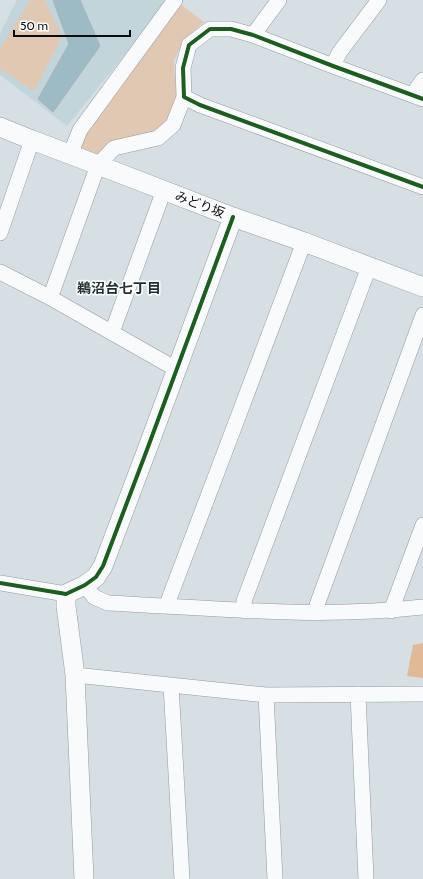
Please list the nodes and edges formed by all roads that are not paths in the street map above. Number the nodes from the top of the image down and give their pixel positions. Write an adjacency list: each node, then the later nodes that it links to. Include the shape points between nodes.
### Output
1 (175, 0): 11 (street, via 80,130)
2 (278, 0): 4 (street)
3 (379, 0): 5 (street, via 339,53)
4 (253, 35): 5 (street); 7 (street, via 231,29 210,29 189,45 183,68)
5 (333, 66): 8 (street)
6 (423, 80): 8 (street, via 417,88)
7 (184, 97): 12 (street, via 173,124 158,138 114,148); 13 (street)
8 (419, 97)
9 (0, 127): 10 (street, みどり坂)
10 (32, 140): 11 (street, みどり坂); 16 (street)
11 (70, 154): 12 (street, みどり坂)
12 (98, 165): 14 (street, みどり坂); 21 (street)
13 (423, 187)
14 (164, 190): 15 (street, みどり坂); 23 (street)
15 (233, 217): 17 (street, みどり坂); 24 (street)
16 (0, 233)
17 (304, 242): 18 (street, みどり坂); 29 (street)
18 (369, 266): 20 (street, みどり坂); 31 (street, via 244,601)
19 (0, 272): 21 (street)
20 (423, 288)
21 (49, 297): 23 (street)
22 (423, 315): 33 (street, via 317,605)
23 (110, 332): 24 (street)
24 (176, 370): 27 (street, via 103,566 96,578)
25 (423, 525): 32 (street)
26 (0, 583): 28 (street)
27 (85, 585): 28 (street); 29 (street, via 94,597 108,603)
28 (66, 594): 34 (street)
29 (167, 606): 31 (street)
30 (423, 608): 32 (street)
31 (245, 610): 33 (street)
32 (391, 611): 33 (street)
33 (317, 613)
34 (75, 675): 35 (street); 39 (street)
35 (172, 685): 38 (street); 40 (street)
36 (358, 694): 37 (street); 38 (street); 42 (street)
37 (423, 694)
38 (266, 695): 41 (street)
39 (84, 879)
40 (182, 879)
41 (274, 879)
42 (366, 879)

